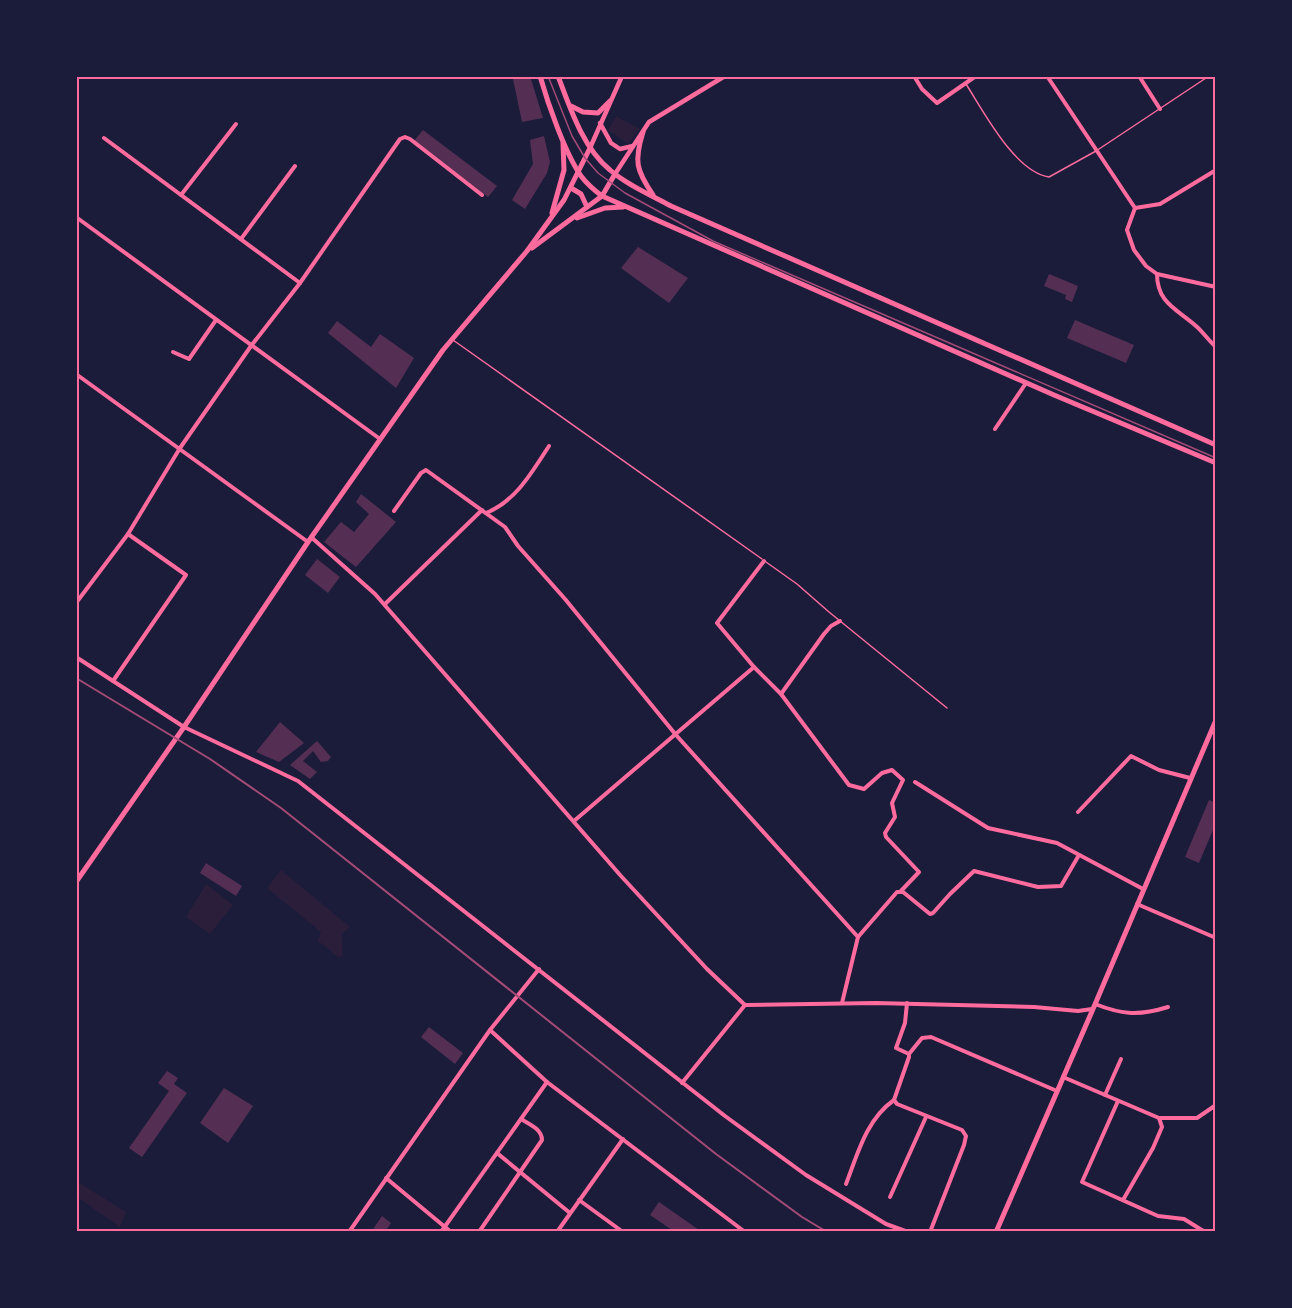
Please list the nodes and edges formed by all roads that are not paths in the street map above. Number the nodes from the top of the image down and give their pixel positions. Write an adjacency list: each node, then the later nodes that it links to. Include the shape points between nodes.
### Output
1 (540, 76): 18 (main road)
2 (558, 76): 12 (main road)
3 (622, 76): 11 (street)
4 (725, 76): 16 (street, via 649,122)
5 (914, 76): 10 (street, via 937,103)
6 (976, 76): 10 (street)
7 (1047, 76): 21 (street)
8 (1139, 76): 13 (street)
9 (1209, 76): 13 (lane)
10 (965, 84): 21 (lane, via 1004,146 1042,176 1049,177)
11 (610, 101): 12 (main road, via 598,112 583,112); 14 (street)
12 (570, 105): 20 (main road)
13 (1160, 109): 21 (lane)
14 (600, 123): 19 (street, via 611,143 620,149); 20 (street)
15 (236, 124): 27 (street)
16 (643, 132): 19 (street); 30 (main road, via 636,158 642,179)
17 (104, 138): 27 (street)
18 (563, 139): 24 (main road); 35 (main road, via 564,170)
19 (633, 146): 25 (street)
20 (590, 148): 24 (main road); 25 (main road)
21 (1096, 151): 33 (street)
22 (295, 166): 37 (street)
23 (1215, 170): 33 (street, via 1160,204)
24 (579, 172): 26 (main road); 29 (main road)
25 (615, 174): 29 (main road); 30 (main road)
26 (570, 188): 31 (main road, via 581,194); 35 (main road)
27 (181, 195): 37 (street)
28 (482, 195): 40 (street, via 410,139 400,138)
29 (602, 196): 31 (main road); 32 (main road)
30 (654, 196): 51 (main road)
31 (587, 207): 36 (main road)
32 (628, 208): 36 (main road, via 605,208); 48 (main road)
33 (1135, 208): 39 (street, via 1127,230 1134,250)
34 (76, 217): 42 (street)
35 (549, 221): 38 (main road)
36 (565, 224): 38 (main road)
37 (241, 239): 40 (street)
38 (527, 251): 43 (main road)
39 (1157, 274): 41 (street); 45 (street, via 1162,298)
40 (300, 283): 44 (street)
41 (1215, 287)
42 (216, 320): 44 (street); 46 (street, via 189,359)
43 (452, 339): 50 (main road); 59 (lane)
44 (251, 346): 50 (street); 53 (street)
45 (1215, 347)
46 (173, 351)
47 (76, 374): 53 (street)
48 (1026, 383): 49 (street); 54 (main road)
49 (995, 429)
50 (380, 440): 58 (main road)
51 (1215, 445)
52 (549, 446): 56 (street, via 508,500)
53 (180, 448): 57 (street); 58 (street)
54 (1215, 463)
55 (394, 511): 56 (street, via 426,470)
56 (484, 512): 61 (street); 70 (street, via 506,527)
57 (128, 534): 60 (street); 65 (street, via 186,575)
58 (309, 540): 61 (street); 69 (main road)
59 (764, 561): 62 (lane); 64 (street, via 717,623)
60 (76, 603)
61 (385, 604): 74 (street)
62 (840, 621): 66 (street, via 824,634); 67 (lane)
63 (76, 657): 65 (street)
64 (754, 667): 66 (street); 70 (street)
65 (113, 681): 69 (street)
66 (781, 693): 78 (street, via 849,785 864,789 882,773 892,770 903,780 892,803 895,817 885,832 919,872)
67 (948, 708)
68 (1215, 720): 71 (main road)
69 (184, 727): 76 (main road); 82 (street, via 298,781)
70 (675, 735): 74 (street); 80 (street)
71 (1190, 778): 73 (street, via 1159,770 1131,756); 77 (main road)
72 (915, 782): 75 (street, via 988,828 1057,843)
73 (1078, 812)
74 (574, 821): 85 (street, via 707,969)
75 (1079, 855): 77 (street); 78 (street, via 1061,886 1038,887 974,871 933,914)
76 (76, 882)
77 (1143, 889): 79 (main road)
78 (901, 891): 80 (street)
79 (1137, 904): 81 (street); 87 (main road)
80 (858, 937): 83 (street)
81 (1215, 938)
82 (539, 969): 88 (street); 93 (street)
83 (842, 1003): 84 (street); 85 (street)
84 (907, 1004): 87 (street, via 1078,1011); 89 (street, via 896,1048)
85 (745, 1005): 93 (street)
86 (1168, 1006): 87 (street, via 1143,1014)
87 (1094, 1007): 91 (main road)
88 (490, 1030): 92 (street); 105 (street)
89 (909, 1054): 94 (street, via 922,1038 931,1037); 96 (street)
90 (1121, 1059): 95 (street)
91 (1063, 1077): 94 (main road); 95 (street)
92 (548, 1082): 101 (street); 102 (street)
93 (682, 1083): 119 (street, via 806,1174 886,1224)
94 (1057, 1090): 121 (main road)
95 (1105, 1095): 97 (street)
96 (894, 1100): 99 (street); 106 (street, via 867,1129)
97 (1118, 1101): 100 (street); 109 (street, via 1082,1182)
98 (1215, 1105): 100 (street, via 1197,1118)
99 (926, 1117): 107 (street); 120 (street, via 962,1130 966,1136)
100 (1159, 1118): 109 (street, via 1162,1127 1153,1148)
101 (521, 1119): 103 (street); 104 (street, via 537,1130 542,1140)
102 (623, 1139): 108 (street); 118 (street)
103 (497, 1153): 104 (street); 111 (street)
104 (520, 1172): 110 (street); 115 (street)
105 (386, 1178): 111 (street); 112 (street)
106 (846, 1184)
107 (890, 1197)
108 (579, 1200): 110 (street); 117 (street)
109 (1123, 1200): 122 (street, via 1158,1216 1184,1219)
110 (570, 1213): 116 (street)
111 (444, 1226): 113 (street); 114 (street)
112 (349, 1232)
113 (441, 1232)
114 (451, 1232)
115 (479, 1232)
116 (557, 1232)
117 (623, 1232)
118 (745, 1232)
119 (908, 1232)
120 (930, 1232)
121 (996, 1232)
122 (1205, 1232)

